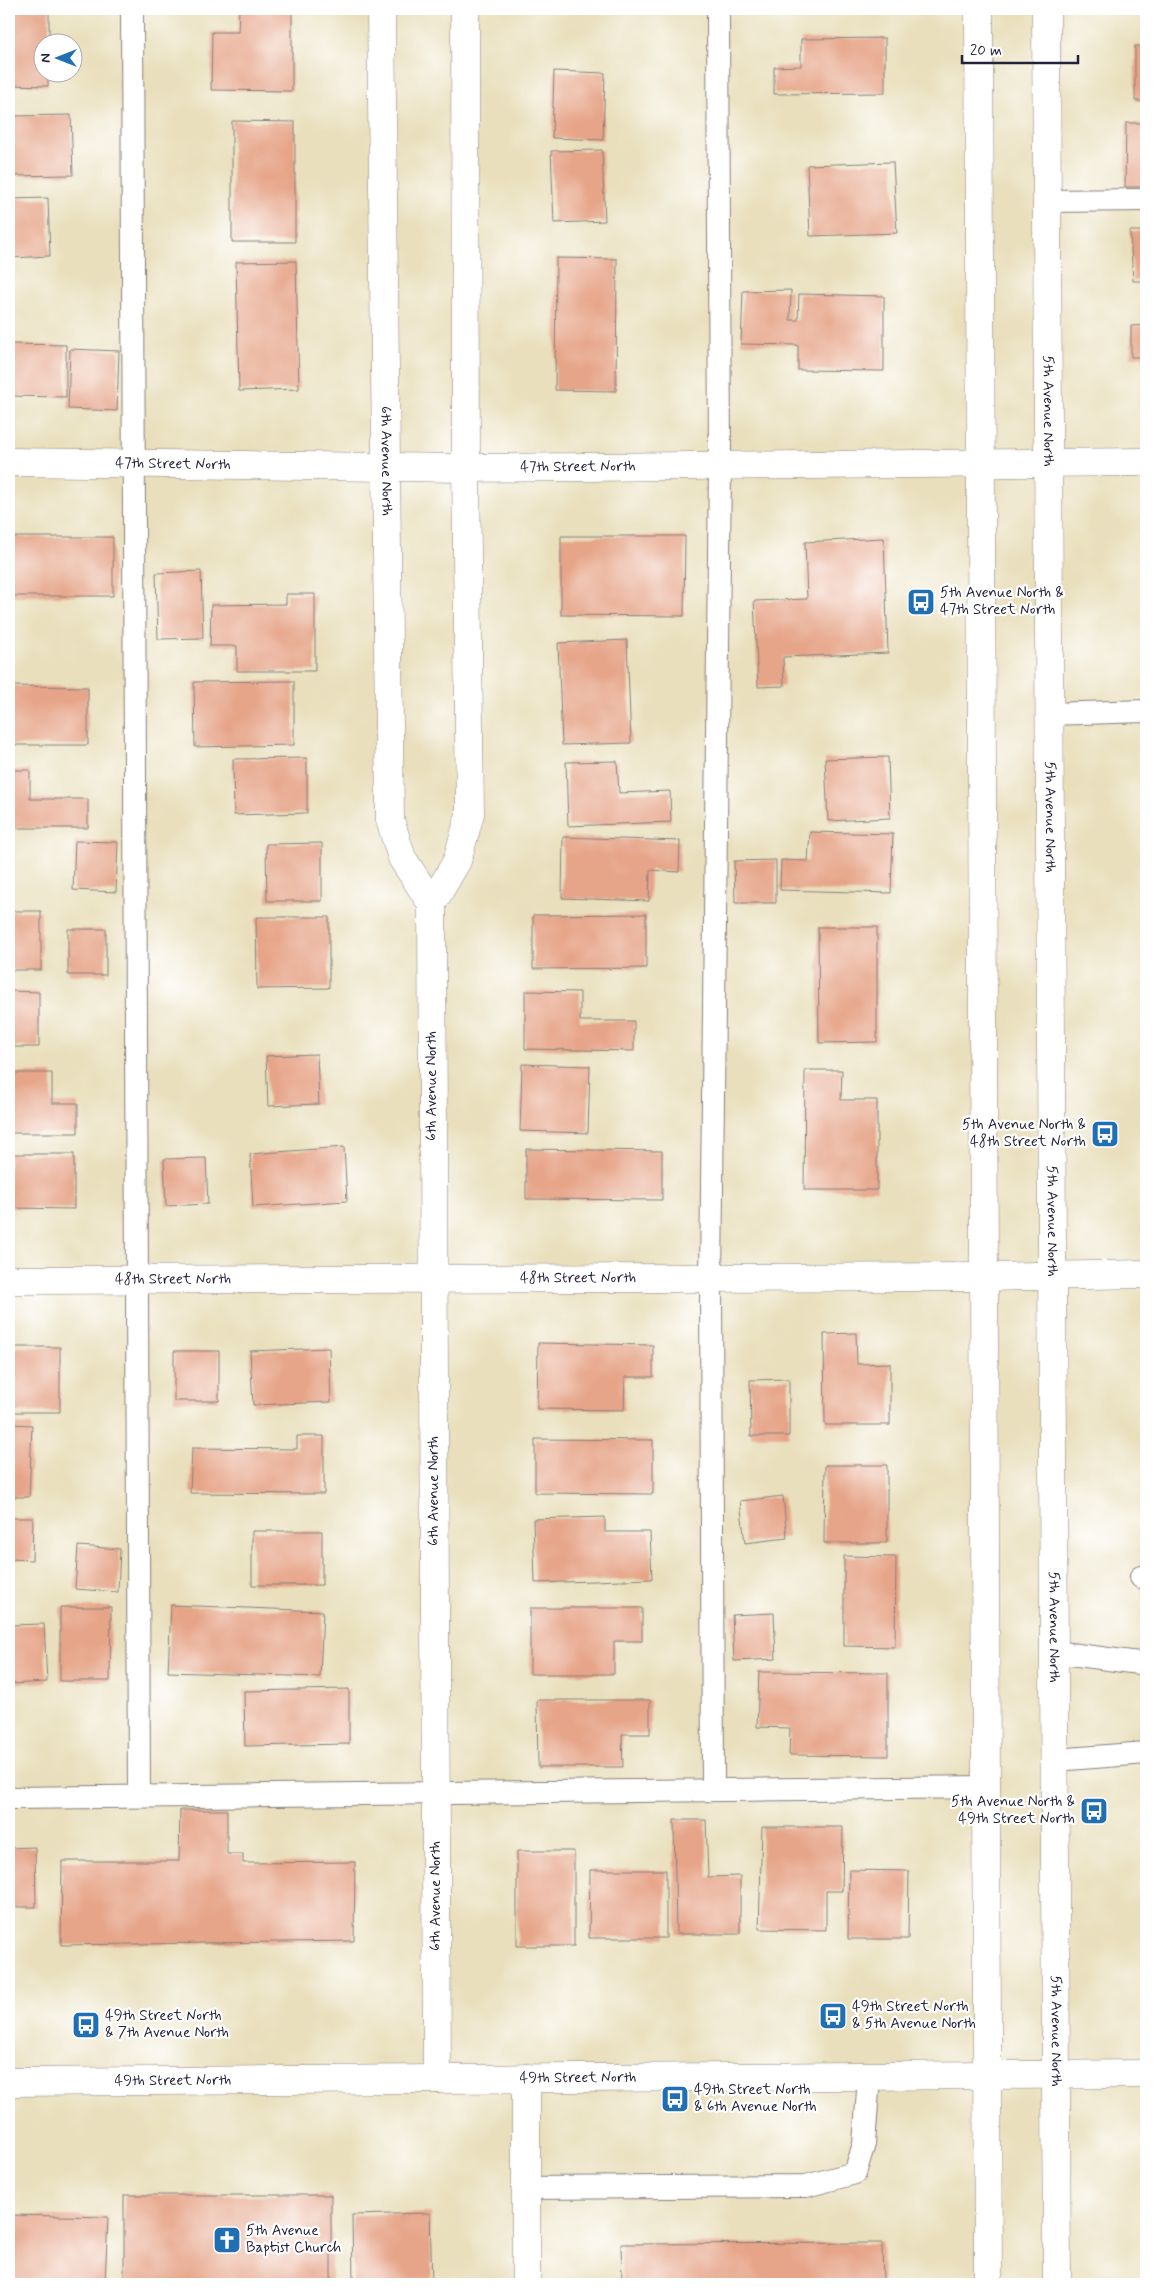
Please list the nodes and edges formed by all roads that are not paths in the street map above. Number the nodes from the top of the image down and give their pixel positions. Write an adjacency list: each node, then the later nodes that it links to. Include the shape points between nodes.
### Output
1 (132, 9): 13 (lane)
2 (381, 9): 15 (main road, 6th Avenue North)
3 (465, 9): 16 (main road)
4 (718, 9): 14 (lane)
5 (979, 9): 10 (main road)
6 (1046, 9): 8 (main road, 5th Avenue North)
7 (1146, 200): 8 (lane)
8 (1046, 201): 11 (main road, 5th Avenue North)
9 (9, 462): 13 (main road, 47th Street North)
10 (980, 462): 11 (main road, 47th Street North); 14 (main road, 47th Street North); 22 (main road)
11 (1048, 462): 12 (main road, 47th Street North); 18 (main road, 5th Avenue North)
12 (1146, 462)
13 (134, 464): 15 (main road, 47th Street North); 26 (lane)
14 (720, 465): 16 (main road, 47th Street North); 23 (lane)
15 (386, 468): 16 (main road, 47th Street North); 19 (main road, 6th Avenue North, via 390,820 402,858)
16 (466, 468): 19 (main road, via 470,814 457,861)
17 (1146, 711): 18 (lane)
18 (1049, 714): 21 (main road, 5th Avenue North)
19 (432, 904): 24 (main road, 6th Avenue North)
20 (1146, 1274): 21 (main road, 48th Street North)
21 (1052, 1276): 22 (main road, 48th Street North); 27 (main road, 5th Avenue North)
22 (985, 1277): 23 (main road, 48th Street North); 31 (main road)
23 (711, 1278): 24 (main road, 48th Street North); 32 (lane)
24 (433, 1279): 26 (main road, 48th Street North); 33 (main road, 6th Avenue North)
25 (9, 1280): 26 (main road, 48th Street North)
26 (137, 1280): 34 (lane)
27 (1055, 1652): 28 (lane); 30 (main road, 5th Avenue North)
28 (1146, 1664)
29 (1146, 1753): 30 (lane)
30 (1055, 1760): 37 (main road, 5th Avenue North)
31 (987, 1787): 32 (lane); 38 (main road)
32 (713, 1790): 33 (lane)
33 (436, 1793): 34 (lane); 41 (main road, 6th Avenue North)
34 (139, 1796): 35 (lane)
35 (9, 1798)
36 (1146, 2074): 37 (main road, 49th Street North)
37 (1056, 2075): 38 (main road, 49th Street North); 46 (main road, 5th Avenue North)
38 (988, 2076): 39 (main road, 49th Street North); 45 (main road)
39 (869, 2077): 40 (main road, 49th Street North); 43 (lane, via 864,2144 855,2173 806,2186)
40 (526, 2078): 41 (main road, 49th Street North); 43 (main road)
41 (437, 2079): 42 (main road, 49th Street North)
42 (9, 2082)
43 (526, 2188): 44 (main road)
44 (526, 2284)
45 (988, 2284)
46 (1057, 2284)

